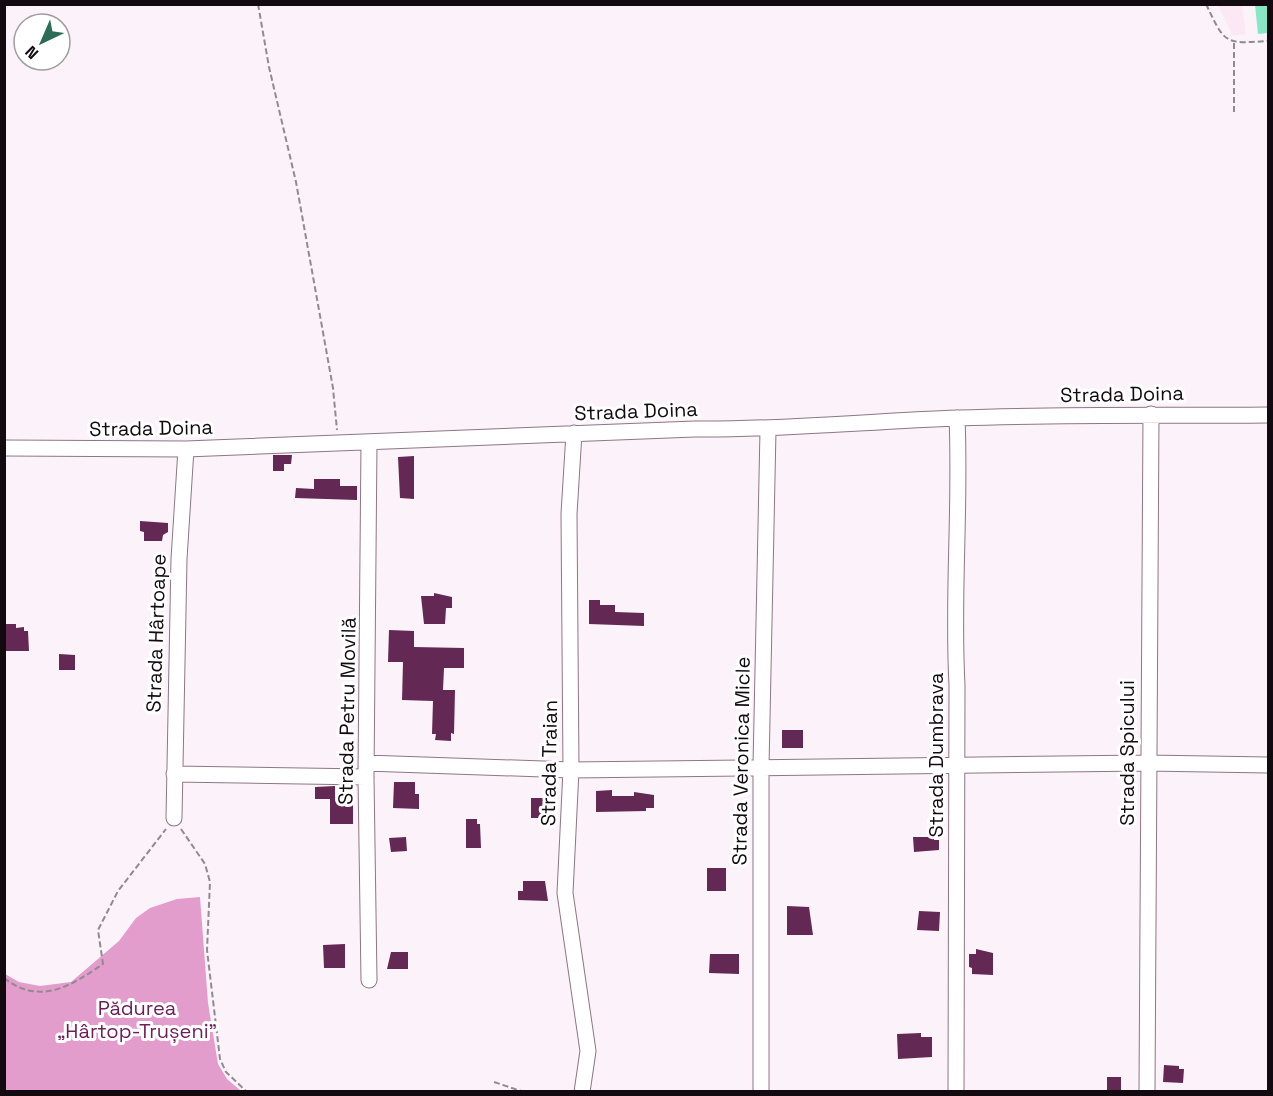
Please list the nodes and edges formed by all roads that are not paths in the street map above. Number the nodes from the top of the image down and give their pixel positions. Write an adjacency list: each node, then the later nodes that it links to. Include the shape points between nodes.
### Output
1 (1151, 414): 2 (street, Strada Doina); 3 (street, Strada Doina); 9 (street, Strada Spicului)
2 (1269, 415)
3 (957, 418): 4 (street, Strada Doina); 10 (street, Strada Dumbrava, via 960,485 955,647)
4 (768, 430): 5 (street, Strada Doina); 12 (street, Strada Veronica Micle)
5 (574, 433): 6 (street, Strada Doina); 14 (street, Strada Traian, via 569,514)
6 (369, 443): 8 (street, Strada Doina); 13 (street, Strada Petru Movilă)
7 (4, 448): 8 (street, Strada Doina)
8 (186, 449): 15 (street, Strada Hârtoape)
9 (1147, 763): 10 (street); 11 (street); 21 (street, Strada Spicului)
10 (957, 765): 12 (street); 20 (street, Strada Dumbrava)
11 (1269, 765)
12 (761, 767): 14 (street); 19 (street, Strada Veronica Micle)
13 (366, 770): 14 (street); 15 (street); 17 (street, Strada Petru Movilă)
14 (571, 770): 18 (street, Strada Traian, via 565,893 588,1051)
15 (174, 774): 16 (street, Strada Hârtoape)
16 (174, 818)
17 (369, 980)
18 (582, 1092)
19 (761, 1092)
20 (956, 1092)
21 (1147, 1092)

